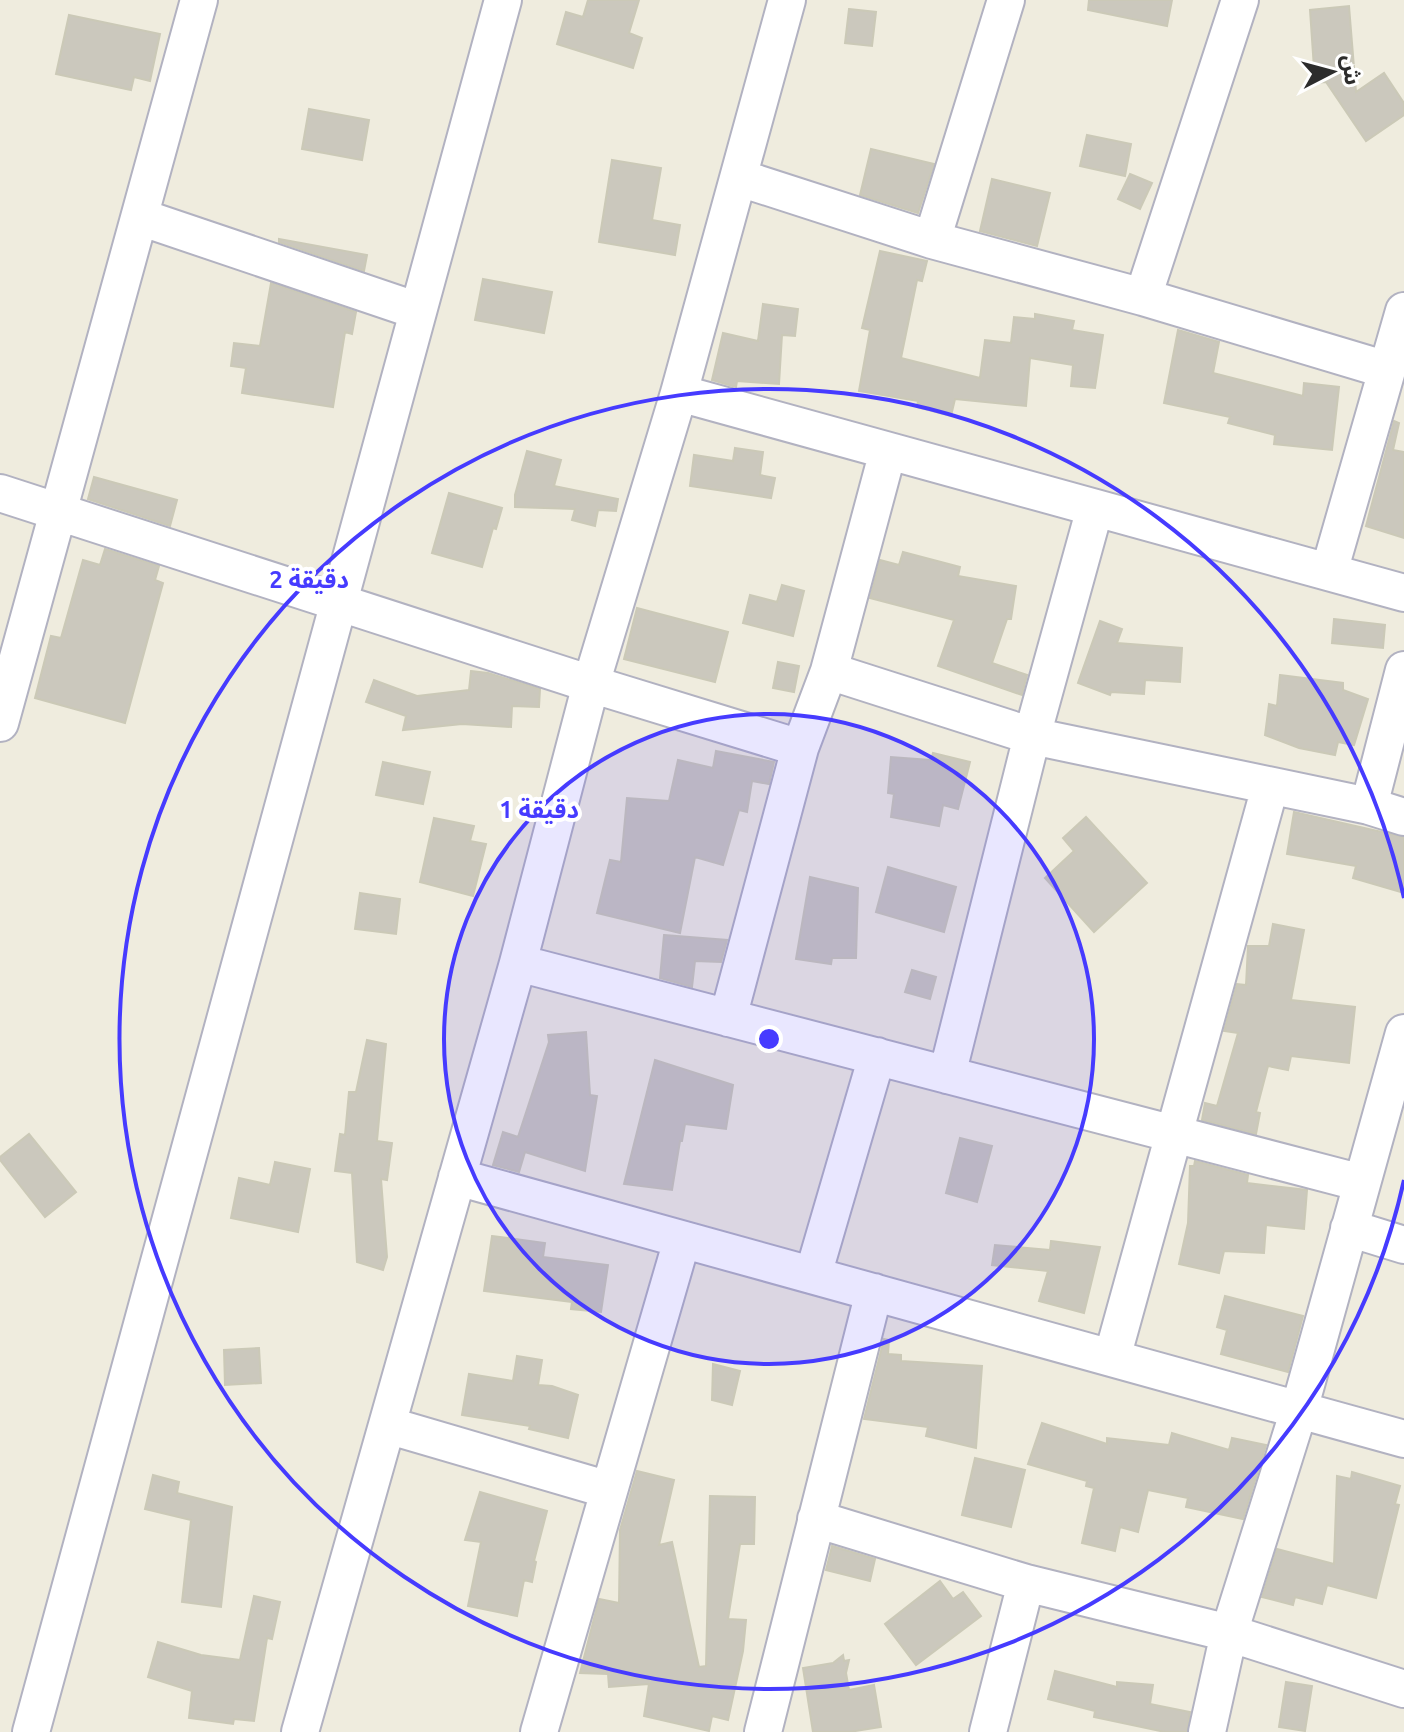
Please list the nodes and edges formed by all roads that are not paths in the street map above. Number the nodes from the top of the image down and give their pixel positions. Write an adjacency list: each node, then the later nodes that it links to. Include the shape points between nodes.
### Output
1 (199, 0): 7 (street)
2 (503, 0): 10 (street)
3 (787, 0): 6 (street)
4 (1006, 0): 8 (street)
5 (1240, 0): 9 (street)
6 (740, 178): 8 (street); 13 (street)
7 (140, 217): 10 (street); 17 (street)
8 (932, 240): 9 (street)
9 (1143, 297): 12 (street)
10 (418, 311): 20 (street)
11 (1404, 311): 12 (street)
12 (1387, 370): 18 (street)
13 (679, 393): 14 (street); 23 (street)
14 (888, 451): 16 (street); 22 (street)
15 (0, 493): 17 (street)
16 (1095, 508): 18 (street); 25 (street)
17 (58, 512): 20 (street); 24 (street)
18 (1329, 572): 19 (street)
19 (1404, 593)
20 (339, 603): 23 (street); 52 (street)
21 (1404, 670): 28 (street)
22 (829, 671): 25 (street); 26 (street)
23 (591, 684): 26 (street); 30 (street)
24 (0, 723)
25 (1032, 736): 27 (street); 34 (street)
26 (800, 748): 31 (street)
27 (1270, 787): 28 (street); 35 (street)
28 (1369, 806): 29 (street)
29 (1404, 817)
30 (518, 963): 31 (street); 36 (street)
31 (728, 1018): 33 (street)
32 (1404, 1033): 37 (street)
33 (877, 1056): 34 (street); 41 (street)
34 (947, 1075): 35 (street)
35 (1174, 1134): 37 (street); 43 (street)
36 (457, 1177): 39 (street); 45 (street)
37 (1362, 1183): 38 (street)
38 (1349, 1228): 40 (street); 44 (street)
39 (682, 1240): 41 (street); 47 (street)
40 (1404, 1245)
41 (813, 1275): 42 (street)
42 (874, 1292): 43 (street); 48 (street)
43 (1112, 1358): 44 (street)
44 (1299, 1410): 46 (street); 50 (street)
45 (387, 1425): 47 (street); 53 (street)
46 (1404, 1439)
47 (609, 1490): 54 (street)
48 (816, 1519): 49 (street); 55 (street)
49 (1026, 1583): 50 (street); 56 (street)
50 (1229, 1633): 51 (street); 57 (street)
51 (1404, 1689)
52 (31, 1732)
53 (300, 1732)
54 (539, 1732)
55 (763, 1732)
56 (988, 1732)
57 (1207, 1732)

